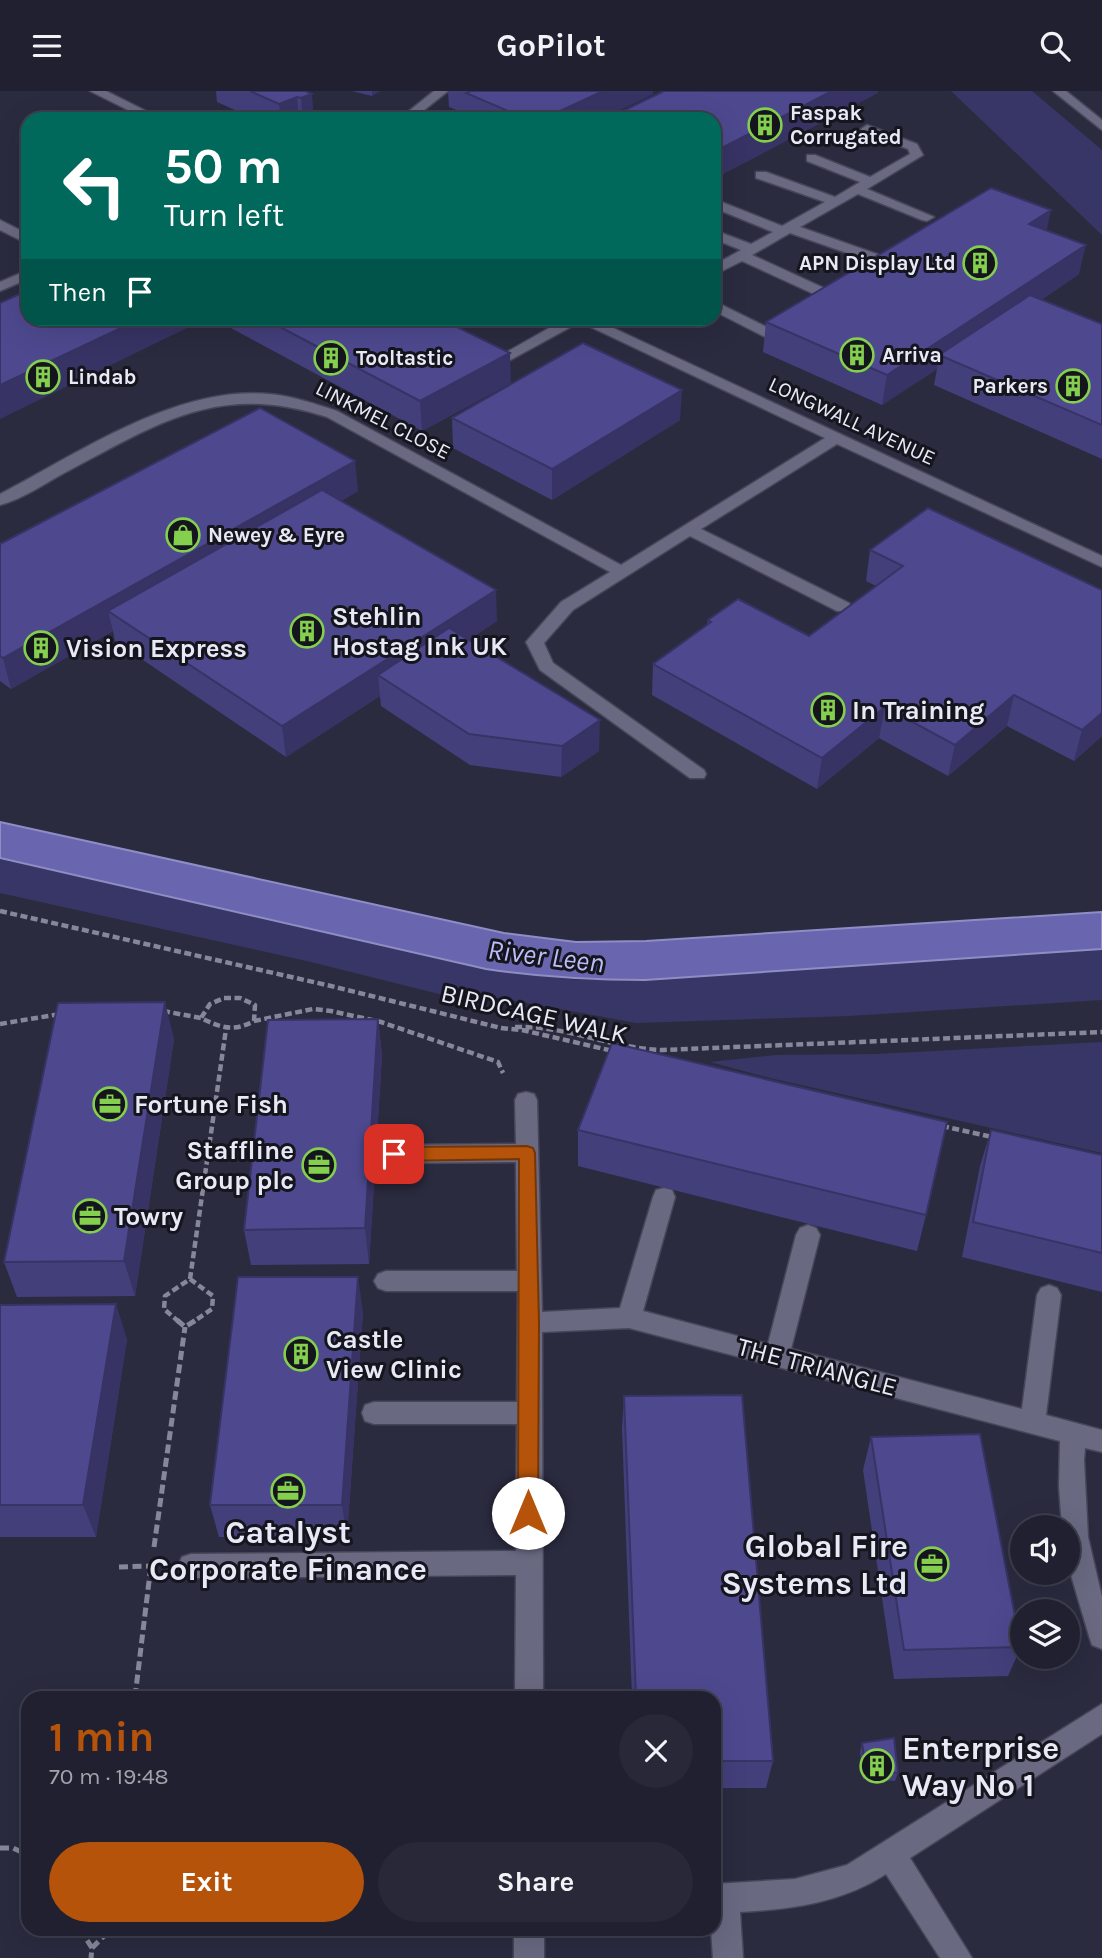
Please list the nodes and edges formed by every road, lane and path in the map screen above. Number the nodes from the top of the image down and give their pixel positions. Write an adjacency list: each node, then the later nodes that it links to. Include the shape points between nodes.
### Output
1 (96, 91): 4 (street)
2 (442, 91): 5 (street)
3 (1059, 91): 6 (street)
4 (141, 112)
5 (414, 112)
6 (1102, 126)
7 (867, 129): 10 (street, via 913,147 917,155)
8 (811, 158): 10 (street)
9 (761, 175): 12 (street)
10 (872, 182): 11 (street)
11 (859, 190): 12 (street); 14 (street)
12 (836, 202): 16 (street)
13 (721, 206): 16 (street)
14 (927, 217)
15 (0, 224): 17 (street)
16 (787, 230): 19 (street); 20 (street)
17 (21, 236)
18 (721, 238): 19 (street)
19 (746, 253): 21 (street); 24 (street)
20 (886, 262)
21 (721, 267)
22 (21, 277): 23 (street)
23 (0, 287)
24 (832, 297)
25 (721, 309): 30 (street)
26 (562, 326): 31 (street)
27 (602, 326): 29 (street, LONGWALL AVENUE)
28 (615, 326): 29 (street)
29 (609, 329): 32 (street, LONGWALL AVENUE)
30 (776, 337)
31 (498, 361)
32 (837, 437): 34 (street); 35 (street, LONGWALL AVENUE)
33 (0, 500): 36 (street, LINKMEL CLOSE, via 191,405 284,400 332,415)
34 (689, 529): 36 (street); 37 (street)
35 (1102, 562)
36 (620, 571): 38 (street, via 567,606 535,642 546,666)
37 (843, 607)
38 (697, 775)
39 (0, 911): 45 (path, BIRDCAGE WALK)
40 (152, 1010): 42 (path)
41 (68, 1013): 44 (path)
42 (201, 1018): 43 (path, via 214,1001 230,997 255,1005); 46 (path)
43 (254, 1021): 46 (path); 49 (path, via 313,1009 381,1022 498,1062 503,1071 503,1096)
44 (0, 1024)
45 (501, 1028): 47 (path, via 528,1026 638,1048 679,1051); 48 (path, BIRDCAGE WALK)
46 (226, 1029): 56 (path)
47 (1102, 1032)
48 (614, 1051)
49 (526, 1100): 52 (street)
50 (939, 1125): 51 (path)
51 (993, 1137)
52 (527, 1153): 53 (street); 57 (street)
53 (394, 1154)
54 (664, 1197): 60 (street)
55 (808, 1235): 63 (street)
56 (190, 1279): 62 (path, via 165,1296 164,1309); 62 (path, via 213,1296 212,1309)
57 (528, 1280): 58 (street); 61 (street)
58 (386, 1281)
59 (1049, 1295): 66 (street)
60 (629, 1318): 61 (street, THE TRIANGLE); 63 (street, THE TRIANGLE)
61 (530, 1323): 65 (street)
62 (185, 1327): 72 (path)
63 (777, 1356): 66 (street, THE TRIANGLE)
64 (374, 1413): 65 (street)
65 (528, 1413): 69 (street)
66 (1032, 1424): 67 (street, THE TRIANGLE)
67 (1073, 1434): 68 (street, THE TRIANGLE); 71 (street, via 1074,1533 1088,1602)
68 (1102, 1441)
69 (528, 1563): 70 (street); 73 (street)
70 (191, 1566)
71 (1102, 1636)
72 (136, 1691)
73 (528, 1691)
74 (1102, 1718): 77 (street)
75 (0, 1848): 76 (path)
76 (21, 1852)
77 (889, 1853): 78 (street, via 853,1878 830,1885 795,1894); 87 (street)
78 (721, 1899)
79 (721, 1912): 86 (street)
80 (84, 1936): 83 (path)
81 (104, 1936): 83 (path)
82 (529, 1936): 85 (street)
83 (92, 1948): 84 (path)
84 (91, 1958)
85 (529, 1958)
86 (728, 1958)
87 (957, 1958)

